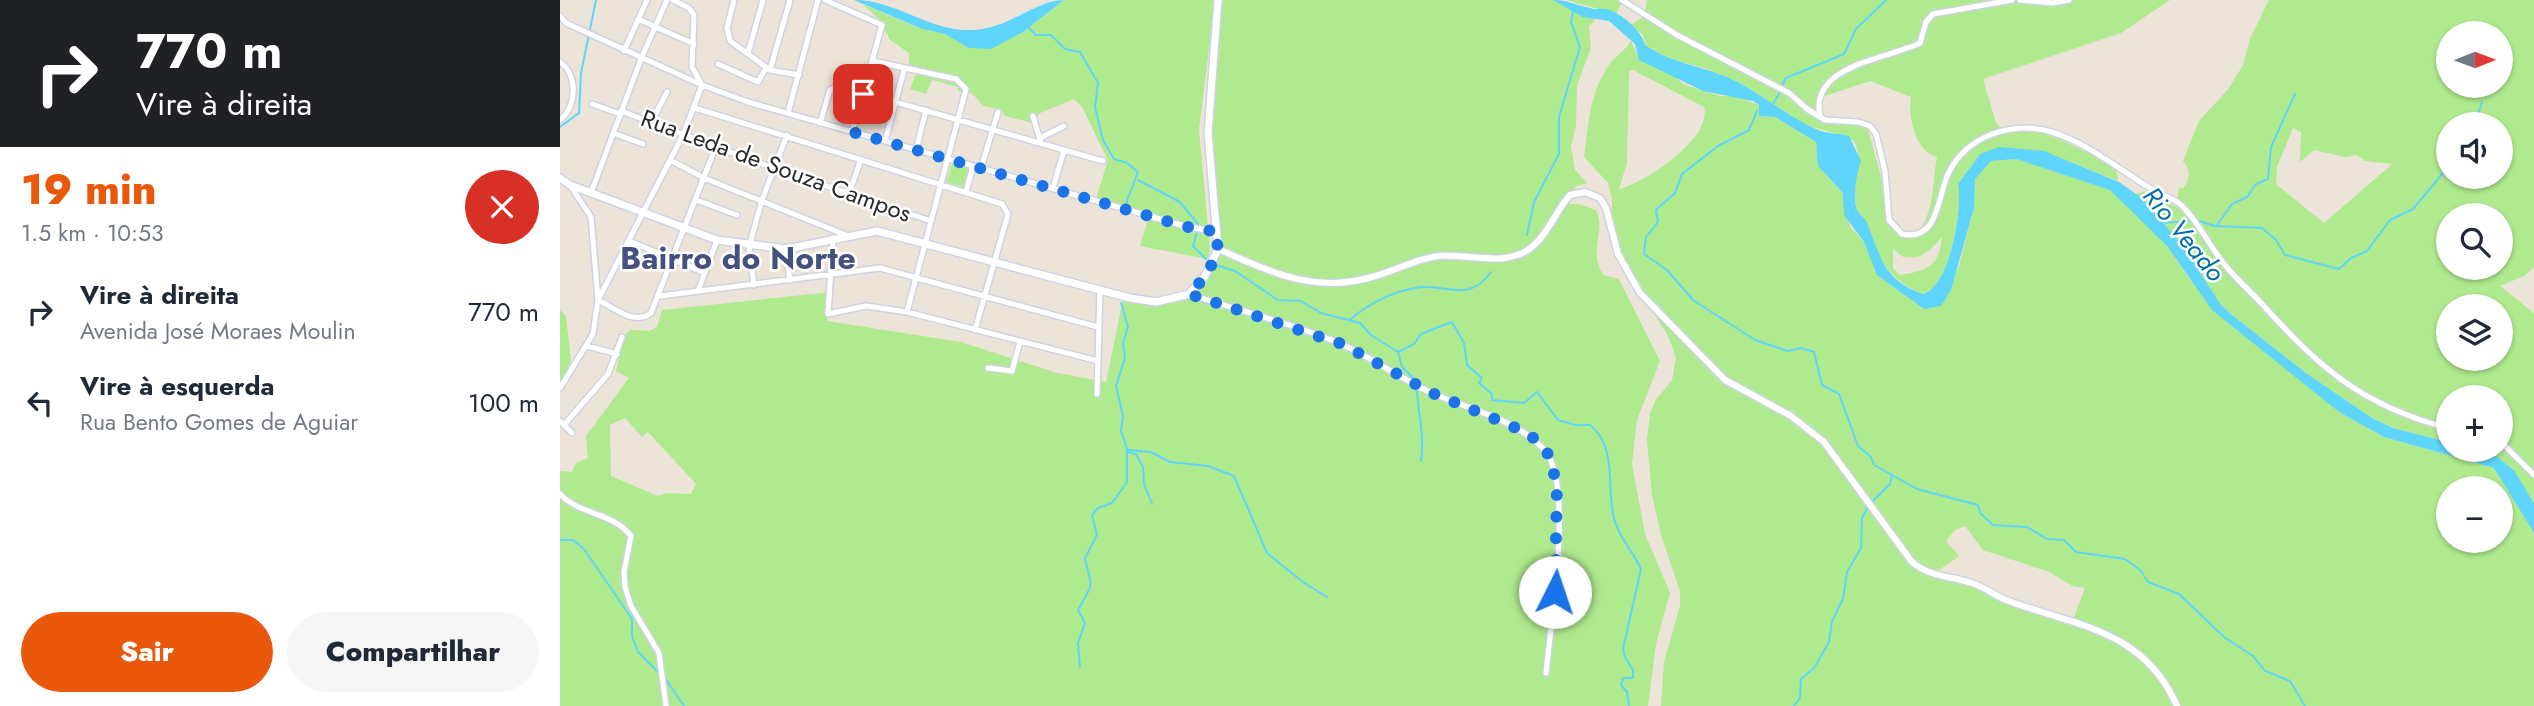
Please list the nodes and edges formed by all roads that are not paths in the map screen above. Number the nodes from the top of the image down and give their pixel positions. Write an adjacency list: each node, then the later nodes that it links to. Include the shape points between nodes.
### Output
1 (647, 0): 15 (street)
2 (667, 0): 18 (street)
3 (673, 0): 19 (street, via 693,13)
4 (734, 0): 21 (street, via 728,37)
5 (763, 0): 21 (street)
6 (790, 0): 26 (street)
7 (818, 0): 28 (street)
8 (825, 0): 23 (street, via 882,24)
9 (1218, 0): 78 (main road, via 1208,133)
10 (1624, 0): 40 (street, via 1677,35 1789,93)
11 (2012, 0): 40 (street, via 1933,14 1920,43 1863,62 1830,82 1820,95)
12 (2020, 0): 13 (street)
13 (2069, 0)
14 (560, 16): 16 (street)
15 (638, 19): 18 (street); 20 (street)
16 (566, 23): 17 (street); 20 (street)
17 (560, 27)
18 (655, 27): 19 (street); 22 (street)
19 (694, 44): 29 (street, via 692,66)
20 (624, 51): 22 (street)
21 (748, 53): 26 (street)
22 (641, 59): 29 (street); 37 (street)
23 (873, 61): 27 (street); 31 (street)
24 (560, 62): 41 (street, via 573,82 570,108)
25 (718, 64): 26 (street, via 758,82)
26 (768, 69): 28 (street)
27 (904, 70): 32 (street); 42 (street, via 956,79 964,85)
28 (799, 75): 38 (street)
29 (702, 85): 34 (street); 38 (street)
30 (667, 92): 44 (street)
31 (863, 94): 32 (street); 43 (street, via 831,88); 47 (street)
32 (895, 101): 35 (street); 52 (street)
33 (592, 104): 37 (street, Rua Leda de Souza Campos)
34 (695, 108): 49 (street); 50 (street)
35 (926, 110): 42 (street); 55 (street)
36 (998, 112): 46 (street)
37 (621, 113): 44 (street, Rua Leda de Souza Campos); 48 (street)
38 (788, 113): 43 (street)
39 (1034, 116): 51 (street)
40 (1820, 116): 112 (street, via 1833,122 1863,123 1874,130 1887,183 1889,220 1905,235 1927,227 1942,200 1948,174 1964,152 1985,138 2014,127 2064,137 2179,203 2228,270 2340,381 2373,401)
41 (560, 120)
42 (959, 120): 46 (street); 58 (street)
43 (820, 122): 47 (street)
44 (652, 123): 49 (street, Rua Leda de Souza Campos)
45 (1064, 126): 51 (street)
46 (993, 130): 51 (street); 63 (street)
47 (852, 132): 52 (street)
48 (613, 133): 53 (street); 70 (street)
49 (683, 135): 54 (street, Rua Leda de Souza Campos); 59 (street)
50 (787, 135): 57 (street); 62 (street)
51 (1040, 140): 56 (street)
52 (885, 141): 55 (street)
53 (643, 144)
54 (716, 146): 62 (street, Rua Leda de Souza Campos); 65 (street)
55 (916, 150): 58 (street)
56 (1064, 150): 60 (street); 68 (street)
57 (861, 159): 67 (street); 71 (street)
58 (949, 159): 61 (street); 67 (street)
59 (670, 160): 65 (street); 74 (street)
60 (1103, 160)
61 (974, 166): 63 (street); 69 (street)
62 (773, 168): 71 (street, Rua Leda de Souza Campos); 73 (street)
63 (981, 168): 68 (street)
64 (560, 178): 66 (main road)
65 (704, 178): 72 (street); 73 (street)
66 (570, 185): 70 (main road); 99 (street, via 591,217)
67 (941, 185): 69 (street); 76 (street)
68 (1053, 188): 78 (street)
69 (966, 192): 88 (street, via 1002,204 1007,214)
70 (591, 193): 74 (main road)
71 (849, 194): 76 (street, Rua Leda de Souza Campos)
72 (696, 200): 75 (street); 77 (street)
73 (762, 200): 79 (street); 84 (street)
74 (643, 213): 77 (main road); 82 (street)
75 (737, 215)
76 (931, 221): 83 (street)
77 (685, 228): 81 (main road); 87 (street)
78 (1218, 232): 86 (main road)
79 (846, 236): 80 (main road); 83 (main road, via 877,231)
80 (834, 238): 85 (main road); 90 (street)
81 (717, 240): 84 (main road); 89 (street)
82 (629, 241): 87 (street); 99 (street)
83 (925, 242): 88 (main road); 91 (street)
84 (749, 247): 85 (main road); 93 (street)
85 (786, 249): 92 (street)
86 (1218, 249): 96 (main road, via 1206,276); 119 (street, via 1290,279 1351,281 1430,257 1491,258 1520,253 1543,235 1570,195 1596,195 1605,203 1622,265 1640,293 1725,380 1791,416 1825,442 1912,562 2133,648 2158,671)
87 (673, 260): 89 (street); 97 (street)
88 (994, 261): 94 (main road); 98 (street)
89 (705, 273): 95 (street)
90 (831, 274): 91 (street, via 880,268); 92 (street); 100 (street, via 828,314 866,306)
91 (915, 277): 98 (street); 100 (street)
92 (790, 279): 93 (street)
93 (754, 285): 95 (street)
94 (1100, 289): 96 (main road, via 1156,302); 101 (street)
95 (698, 291): 97 (street)
96 (1189, 294): 117 (street, via 1342,344 1432,393 1514,427 1543,447 1556,474 1558,520)
97 (660, 296): 99 (street, via 645,318 634,318)
98 (985, 296): 101 (street); 102 (street)
99 (598, 300): 105 (street)
100 (907, 312): 102 (street)
101 (1098, 327): 107 (street)
102 (975, 330): 104 (street)
103 (622, 337): 106 (street)
104 (1020, 342): 107 (street); 108 (street, via 1012,371)
105 (587, 346): 106 (street); 109 (street)
106 (617, 354): 111 (street, via 608,374)
107 (1098, 361): 110 (street)
108 (988, 368)
109 (560, 388)
110 (1097, 394)
111 (562, 423): 113 (street)
112 (2436, 424)
113 (572, 433)
114 (2513, 454): 115 (street)
115 (2534, 475)
116 (560, 494): 118 (street, via 569,504 598,513 631,536 625,587 659,653)
117 (1546, 673)
118 (666, 706)
119 (2177, 706)

